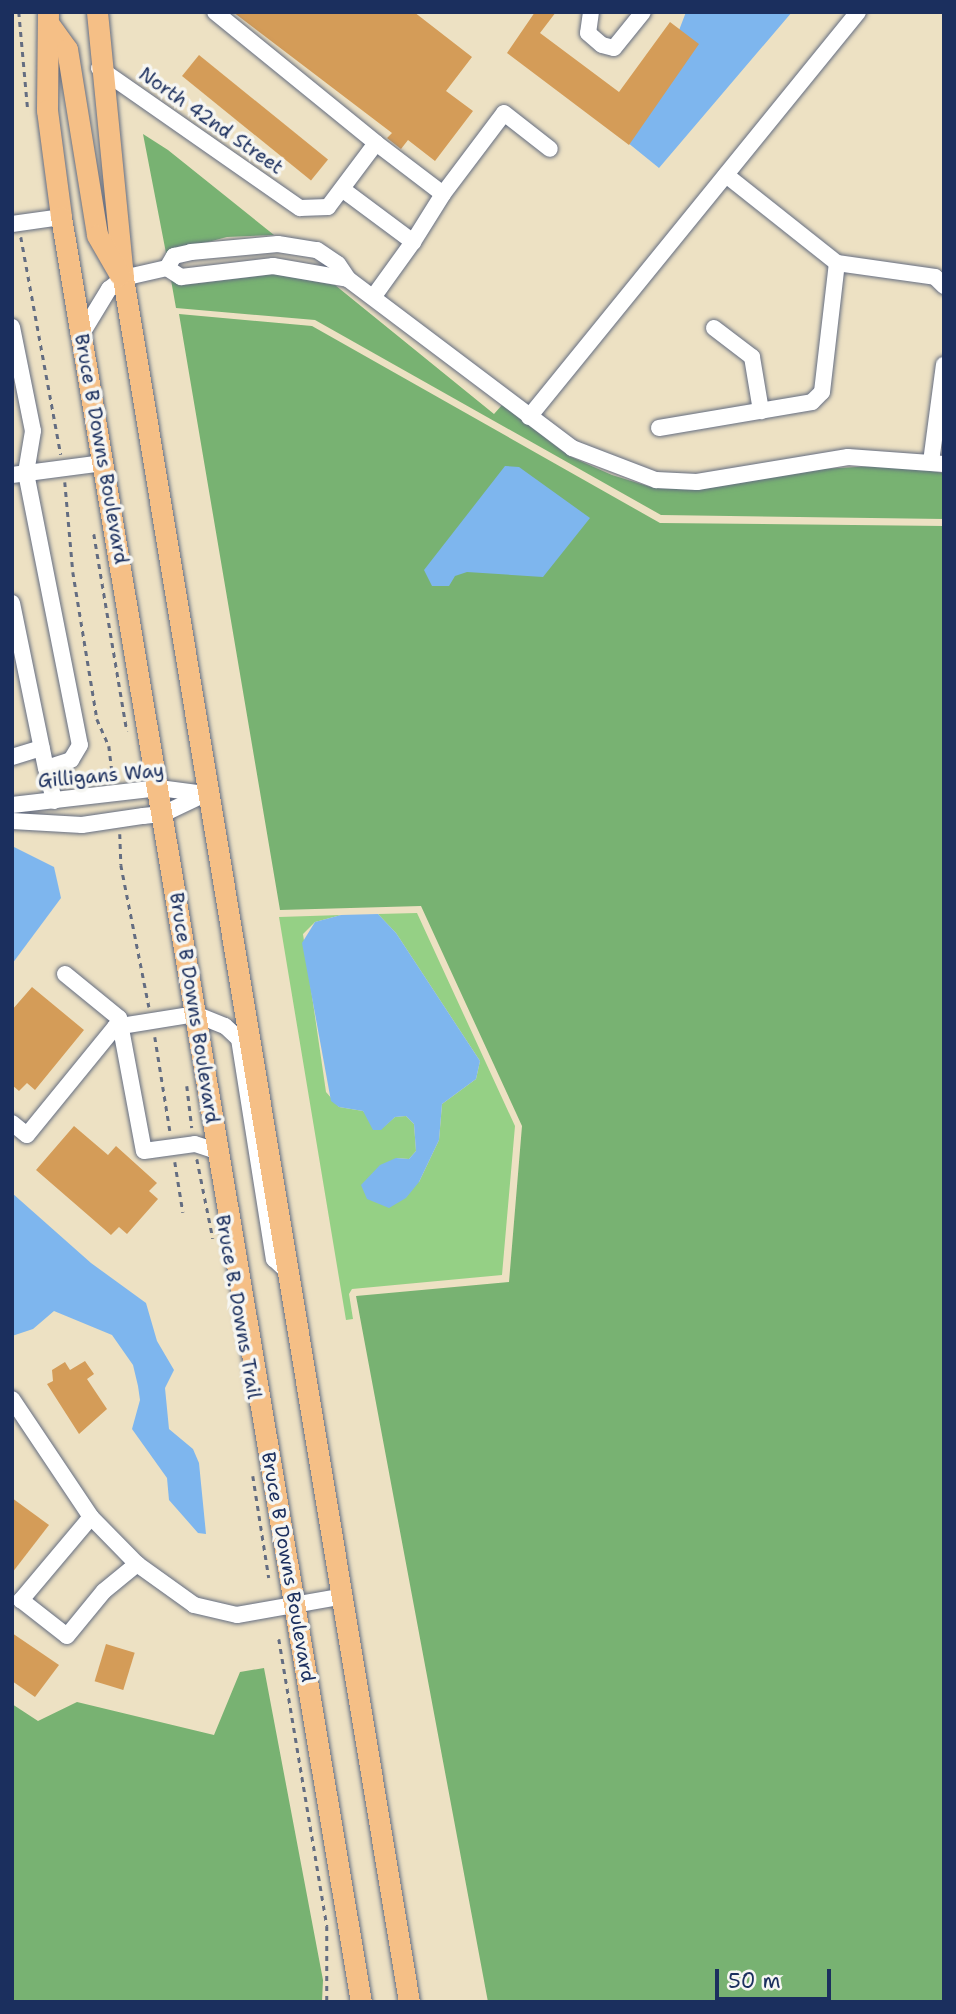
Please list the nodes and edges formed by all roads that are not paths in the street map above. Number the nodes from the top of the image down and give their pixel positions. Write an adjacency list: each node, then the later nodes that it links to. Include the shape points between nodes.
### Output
1 (97, 12): 7 (main road)
2 (215, 12): 8 (street)
3 (591, 12): 4 (street, via 589,33 602,45 614,48)
4 (643, 12)
5 (858, 12): 10 (street)
6 (44, 16): 13 (main road, Bruce B Downs Boulevard, via 47,110); 18 (main road, via 67,49 97,235 110,264)
7 (99, 68): 11 (street, North 42nd Street, via 300,208 328,207); 18 (main road)
8 (376, 143): 11 (street); 12 (street)
9 (550, 149): 12 (street, via 504,113)
10 (726, 174): 16 (street); 27 (street)
11 (342, 189): 15 (street)
12 (443, 194): 15 (street)
13 (61, 217): 14 (street); 24 (main road, Bruce B Downs Boulevard)
14 (15, 224)
15 (412, 242): 21 (street)
16 (837, 263): 20 (street, via 934,277); 26 (street, via 822,391 812,402)
17 (167, 268): 18 (street); 19 (street, via 181,277 273,266); 19 (street, via 174,256 191,252 278,244 317,250 338,264)
18 (123, 278): 24 (street, via 108,289); 37 (main road)
19 (348, 279): 21 (street)
20 (944, 286)
21 (374, 296): 27 (street)
22 (12, 327): 31 (street, via 33,431)
23 (714, 328): 26 (street, via 752,357)
24 (81, 335): 29 (main road, Bruce B Downs Boulevard)
25 (944, 365): 30 (street)
26 (761, 411): 28 (street)
27 (529, 417): 30 (street, via 572,448 656,480 697,482 848,457)
28 (659, 428)
29 (103, 463): 31 (street); 36 (main road, Bruce B Downs Boulevard)
30 (938, 463)
31 (19, 474): 35 (street, via 80,745 71,760)
32 (12, 603): 33 (street)
33 (42, 748): 34 (street); 35 (street)
34 (12, 757)
35 (46, 768): 38 (street)
36 (159, 788): 37 (street, Gilligans Way); 38 (street, Gilligans Way); 40 (main road, Bruce B Downs Boulevard)
37 (205, 794): 40 (street, Gilligans Way); 47 (main road)
38 (54, 800): 39 (street, Gilligans Way)
39 (12, 805)
40 (163, 814): 41 (street, Gilligans Way, via 82,825); 43 (main road, Bruce B Downs Boulevard)
41 (12, 821)
42 (65, 974): 44 (street, via 119,1018)
43 (195, 1014): 44 (street); 46 (main road, Bruce B Downs Boulevard); 47 (street, via 225,1026 239,1039 274,1259)
44 (121, 1026): 45 (street, via 27,1135); 46 (street, via 144,1151 172,1144 195,1144)
45 (12, 1123)
46 (217, 1151): 52 (main road, Bruce B Downs Boulevard)
47 (288, 1272): 51 (main road)
48 (12, 1399): 49 (street)
49 (91, 1517): 50 (street); 50 (street, via 21,1600 67,1636 104,1591)
50 (137, 1564): 52 (street, via 194,1605 213,1612 237,1615)
51 (339, 1597): 52 (street); 54 (main road)
52 (294, 1606): 53 (main road, Bruce B Downs Boulevard)
53 (361, 2002)
54 (409, 2002)

